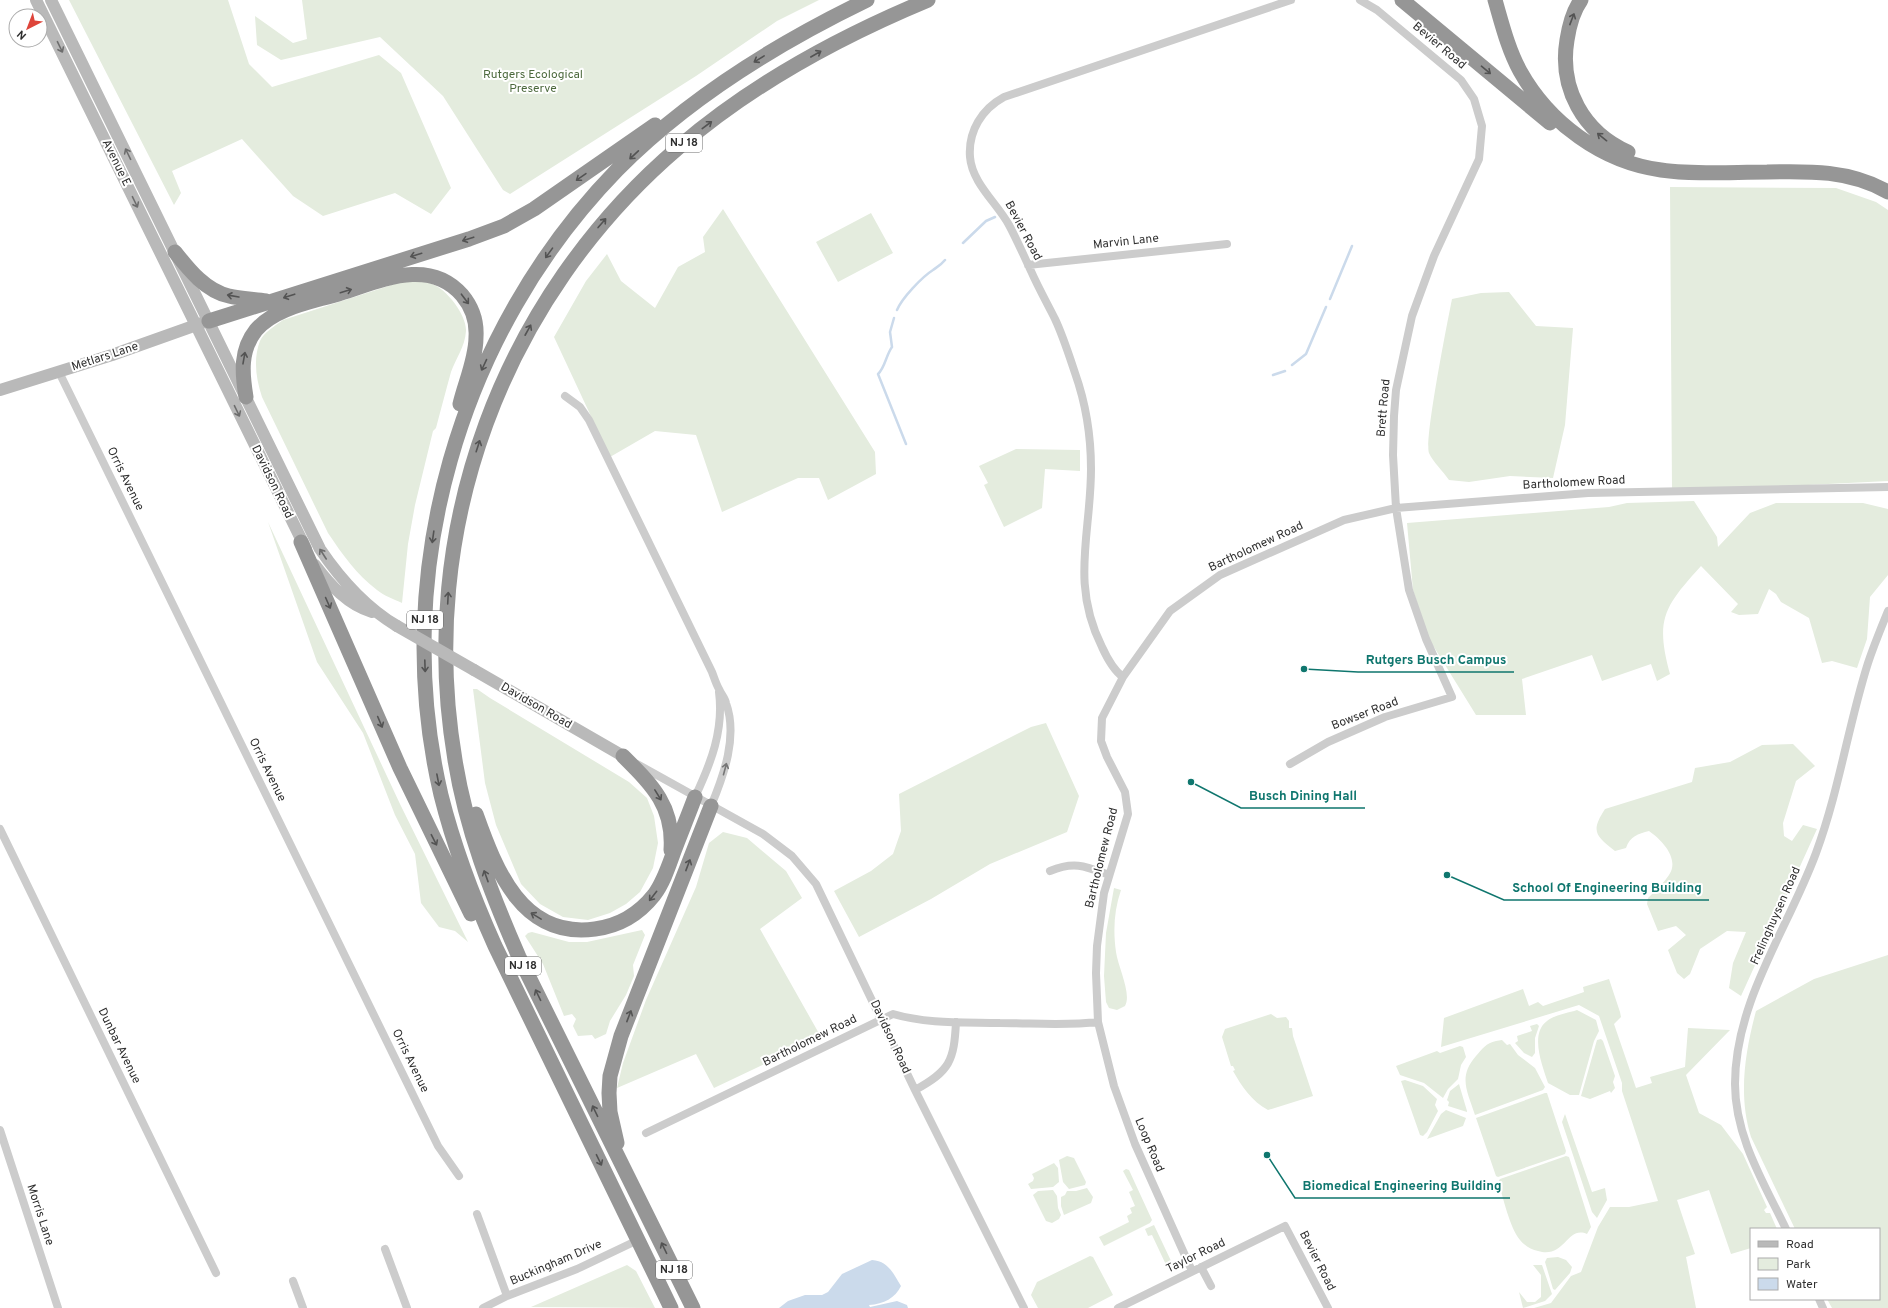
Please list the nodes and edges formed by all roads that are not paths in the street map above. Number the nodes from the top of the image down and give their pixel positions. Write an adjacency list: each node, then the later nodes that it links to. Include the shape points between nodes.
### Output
1 (36, 0): 19 (main road, Avenue E, one-way to 19)
2 (51, 0): 16 (main road, Avenue E, one-way to 2)
3 (867, 0): 10 (highway, NJ 18, one-way to 10, via 802,33)
4 (928, 0): 35 (highway, NJ 18, one-way to 4, via 446,649 448,587 454,540 467,483 498,391 517,350 553,289 580,251 621,202 690,138 793,66 862,29)
5 (1290, 0): 17 (street, Bevier Road, via 1004,97 986,110 972,136 971,162 976,177 1009,225)
6 (1360, 0): 11 (street, Bevier Road, via 1377,10 1461,80 1474,100)
7 (1402, 0): 12 (highway, one-way to 12, via 1551,125)
8 (1581, 0): 13 (highway, one-way to 8, via 1602,137 1588,123 1575,102 1566,75 1566,48 1570,24)
9 (1498, 5): 12 (highway, via 1505,36 1520,70 1542,103)
10 (707, 94): 18 (highway, one-way to 18, via 678,107 534,209 504,226); 24 (highway, NJ 18, one-way to 24, via 659,131 618,170 561,236 538,268 499,334 480,374)
11 (1482, 126): 28 (street, Brett Road, via 1479,159 1422,287 1412,316 1396,390 1393,455)
12 (1565, 127): 13 (highway, via 1591,145 1610,154)
13 (1660, 170): 14 (highway, via 1820,172 1848,176)
14 (1888, 192)
15 (1227, 244): 17 (street, Marvin Lane)
16 (175, 252): 18 (highway, one-way to 16, via 228,296 212,289 189,270); 19 (main road, Avenue E)
17 (1028, 265): 32 (street, Bevier Road, via 1055,320 1083,397 1091,470 1083,552 1084,590 1088,613 1097,637 1116,672)
18 (271, 302): 19 (highway)
19 (202, 323): 20 (main road, Metlars Lane); 22 (main road, Davidson Road); 29 (main road, Davidson Road, one-way to 29)
20 (59, 372): 21 (main road, Metlars Lane); 51 (street, Orris Avenue, via 438,1146)
21 (0, 390)
22 (246, 396): 24 (highway, one-way to 24, via 242,372 245,350 254,333 269,319 288,310 396,276 424,274 436,277 453,287 467,301 474,319 475,346 457,412); 31 (main road, Davidson Road, one-way to 22, via 342,579 320,549)
23 (565, 396): 33 (street, via 580,407 589,420)
24 (460, 427): 47 (highway, NJ 18, one-way to 47, via 440,498 428,578 424,638 431,742 442,799 463,869 495,946)
25 (1888, 487): 26 (street, Bartholomew Road)
26 (1871, 489): 27 (street, Bartholomew Road); 28 (street, Bartholomew Road, via 1588,493)
27 (1888, 492)
28 (1396, 508): 32 (street, Bartholomew Road, via 1344,520 1220,575 1170,611); 34 (street, Brett Road, via 1409,590 1426,639)
29 (301, 542): 31 (main road, Davidson Road, via 323,575 339,592 361,609); 47 (highway, one-way to 47, via 428,827 504,980)
30 (1888, 610): 55 (street, Frelinghuysen Road, via 1868,663 1830,812 1800,893 1749,1008 1738,1055 1735,1086 1742,1132)
31 (377, 614): 36 (main road, Davidson Road, bridge)
32 (1123, 677): 43 (street, Bartholomew Road, via 1105,710 1100,728 1103,749 1128,803 1126,823)
33 (719, 689): 38 (street, via 721,716 715,747); 39 (street, one-way to 33, via 728,758 730,731 726,702)
34 (1452, 697): 37 (street, Bowser Road, via 1385,717 1328,742)
35 (450, 721): 41 (highway, one-way to 35, via 664,879 644,907 625,920 605,928 564,929 533,914 516,898 495,862 472,804); 52 (highway, NJ 18, one-way to 35, via 519,957 496,904 478,856 464,807)
36 (623, 756): 38 (street, Davidson Road); 41 (highway, one-way to 41, via 657,791 666,808 672,840)
37 (1290, 764)
38 (695, 797): 39 (street, Davidson Road); 41 (highway)
39 (711, 806): 44 (street, Davidson Road, via 763,834 792,856 816,884); 52 (highway, one-way to 39, via 617,1143 610,1112 610,1076 621,1036)
40 (0, 829): 60 (street, Dunbar Avenue)
41 (670, 862)
42 (1050, 871): 43 (street, via 1070,865 1081,865)
43 (1109, 875): 46 (street, Bartholomew Road, via 1097,946)
44 (882, 1019): 45 (street, Bartholomew Road, via 893,1014 912,1020); 48 (street, Davidson Road); 50 (street, Bartholomew Road)
45 (956, 1022): 46 (street, Bartholomew Road, via 1074,1025); 48 (street, via 949,1062 939,1076)
46 (1098, 1022): 59 (street, Loop Road, via 1114,1086 1132,1138)
47 (551, 1062): 56 (highway, NJ 18, one-way to 56)
48 (915, 1090): 70 (street, Davidson Road)
49 (0, 1130): 64 (street, Morris Lane)
50 (646, 1133)
51 (459, 1176)
52 (637, 1196): 69 (highway, NJ 18, one-way to 52)
53 (477, 1214): 63 (street)
54 (1285, 1226): 58 (street, Taylor Road); 72 (street, Bevier Road)
55 (1786, 1228)
56 (638, 1240): 63 (street, Buckingham Drive, via 577,1270); 68 (highway, NJ 18)
57 (385, 1249): 66 (street)
58 (1201, 1267): 59 (street, Taylor Road); 62 (street)
59 (1192, 1271): 71 (street, Taylor Road)
60 (216, 1273)
61 (293, 1281): 65 (street)
62 (1211, 1286)
63 (507, 1296): 67 (street, Buckingham Drive)
64 (58, 1308)
65 (303, 1308)
66 (407, 1308)
67 (484, 1308)
68 (672, 1308)
69 (693, 1308)
70 (1024, 1308)
71 (1118, 1308)
72 (1328, 1308)

